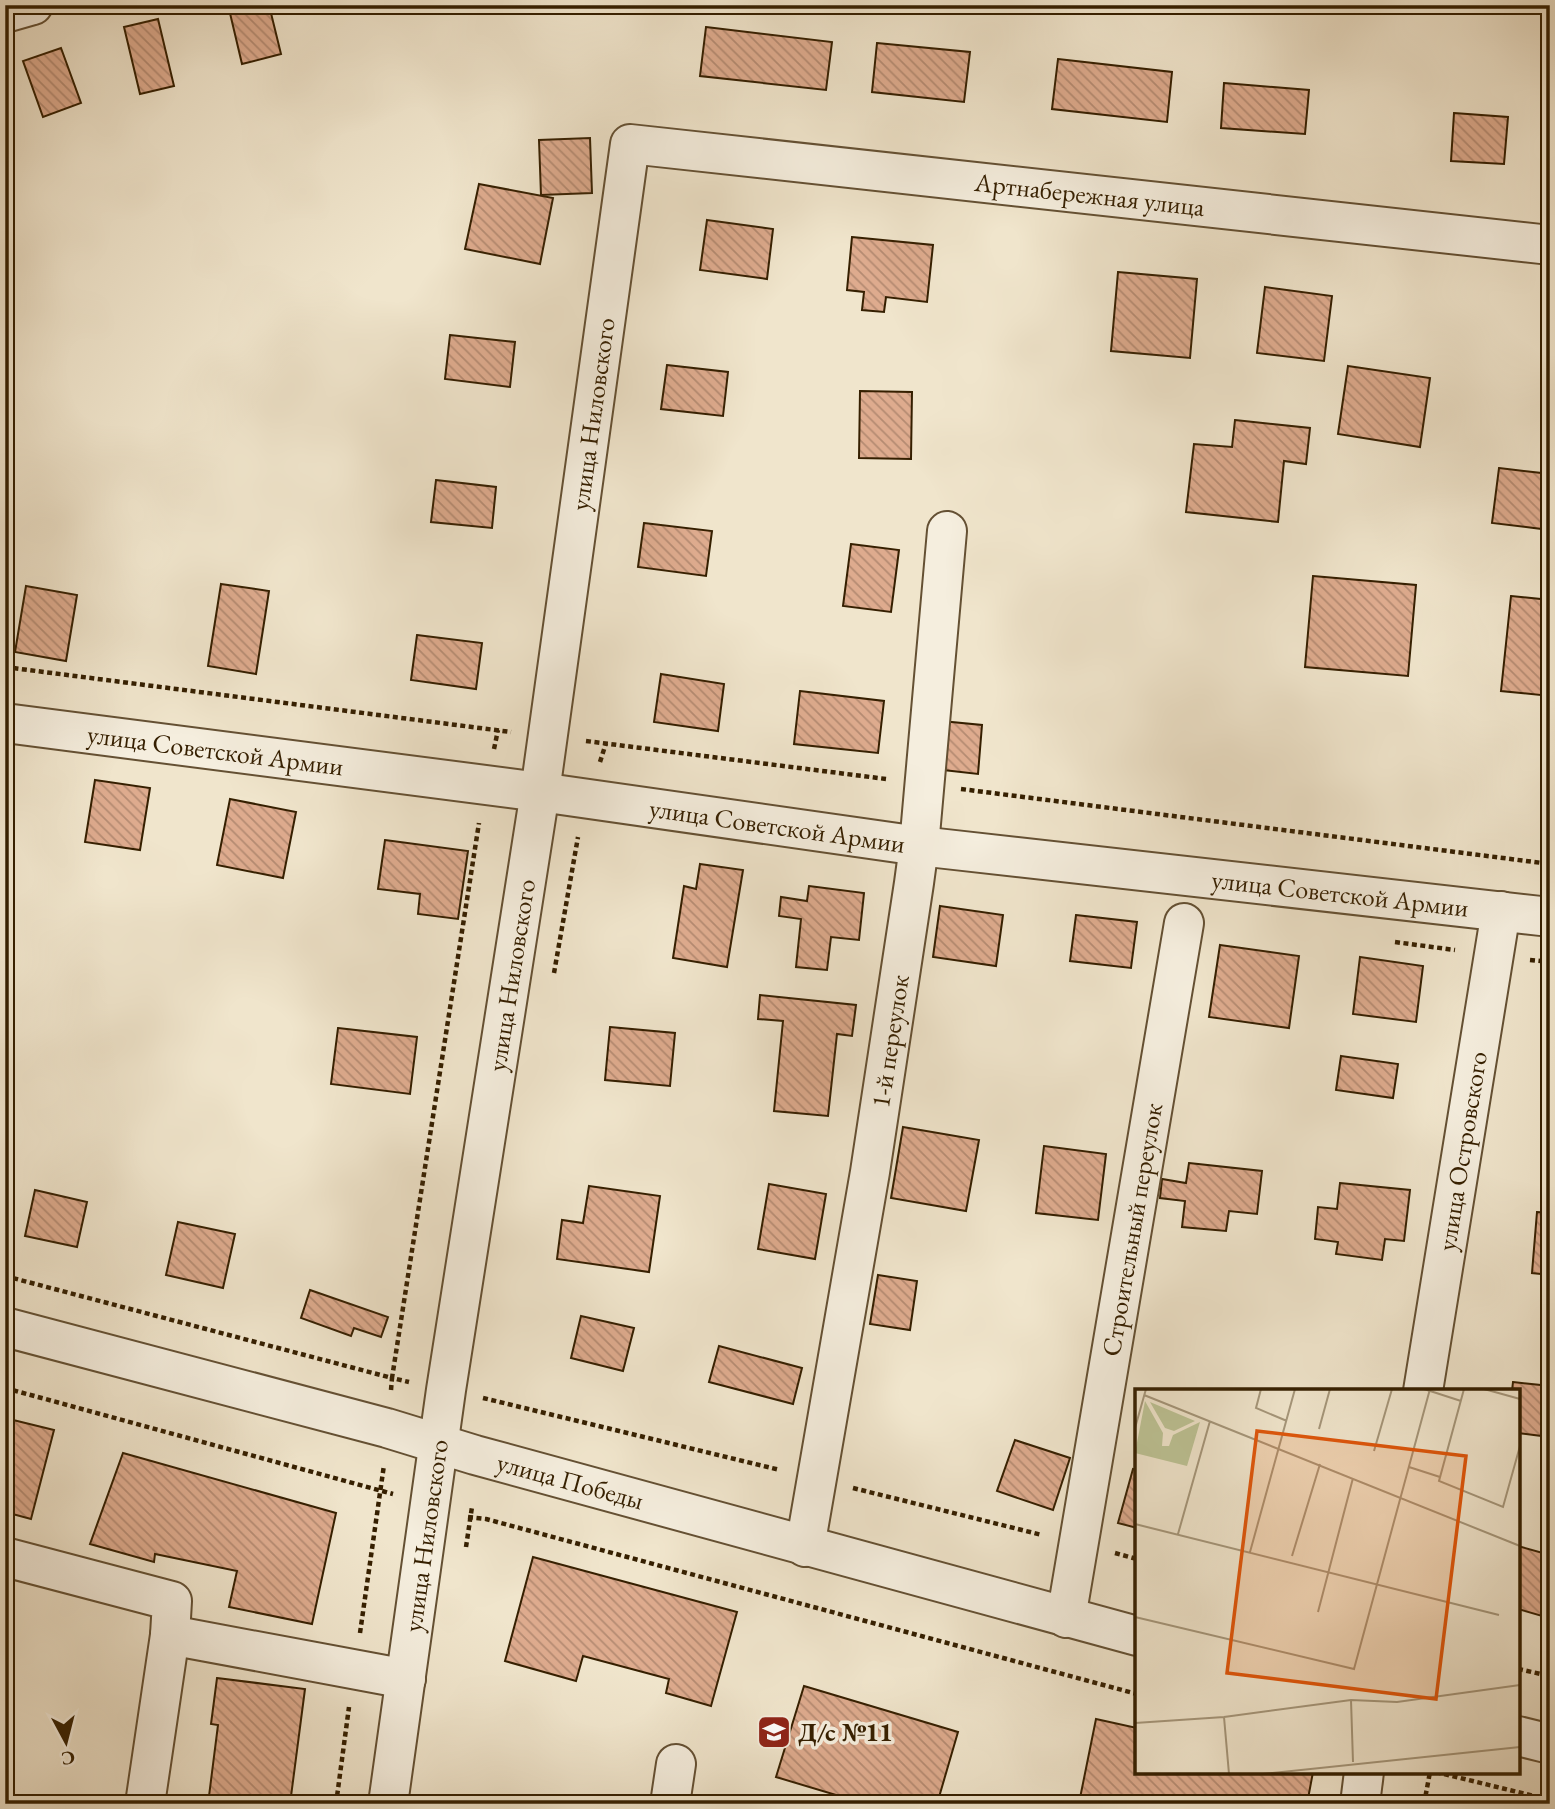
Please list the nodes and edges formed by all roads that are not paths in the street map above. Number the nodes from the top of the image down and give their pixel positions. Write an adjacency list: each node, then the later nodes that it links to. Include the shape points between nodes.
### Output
1 (33, 5): 2 (street)
2 (5, 13)
3 (630, 144): 4 (street, Артнабережная улица); 7 (street, улица Ниловского)
4 (1550, 245)
5 (947, 531): 8 (street, 1-й переулок)
6 (5, 723): 7 (street, улица Советской Армии)
7 (540, 792): 8 (street, улица Советской Армии); 14 (street, улица Ниловского)
8 (919, 846): 9 (street, улица Советской Армии); 15 (street, 1-й переулок, via 870,1172)
9 (1500, 911): 10 (street, улица Советской Армии); 13 (street, улица Островского)
10 (1550, 918)
11 (1184, 923): 17 (street, Строительный переулок)
12 (5, 1326): 14 (street, улица Победы)
13 (1423, 1389)
14 (439, 1444): 15 (street, улица Победы); 20 (street, улица Ниловского)
15 (805, 1546): 17 (street, улица Победы)
16 (5, 1557): 18 (street, via 172,1601)
17 (1066, 1618): 19 (street, улица Победы)
18 (170, 1635): 20 (street); 25 (street)
19 (1135, 1635)
20 (406, 1679): 26 (street, улица Ниловского)
21 (1520, 1736): 22 (street)
22 (1550, 1744)
23 (676, 1764): 27 (street)
24 (1364, 1774): 28 (street)
25 (145, 1804)
26 (388, 1804)
27 (670, 1804)
28 (1360, 1804)

